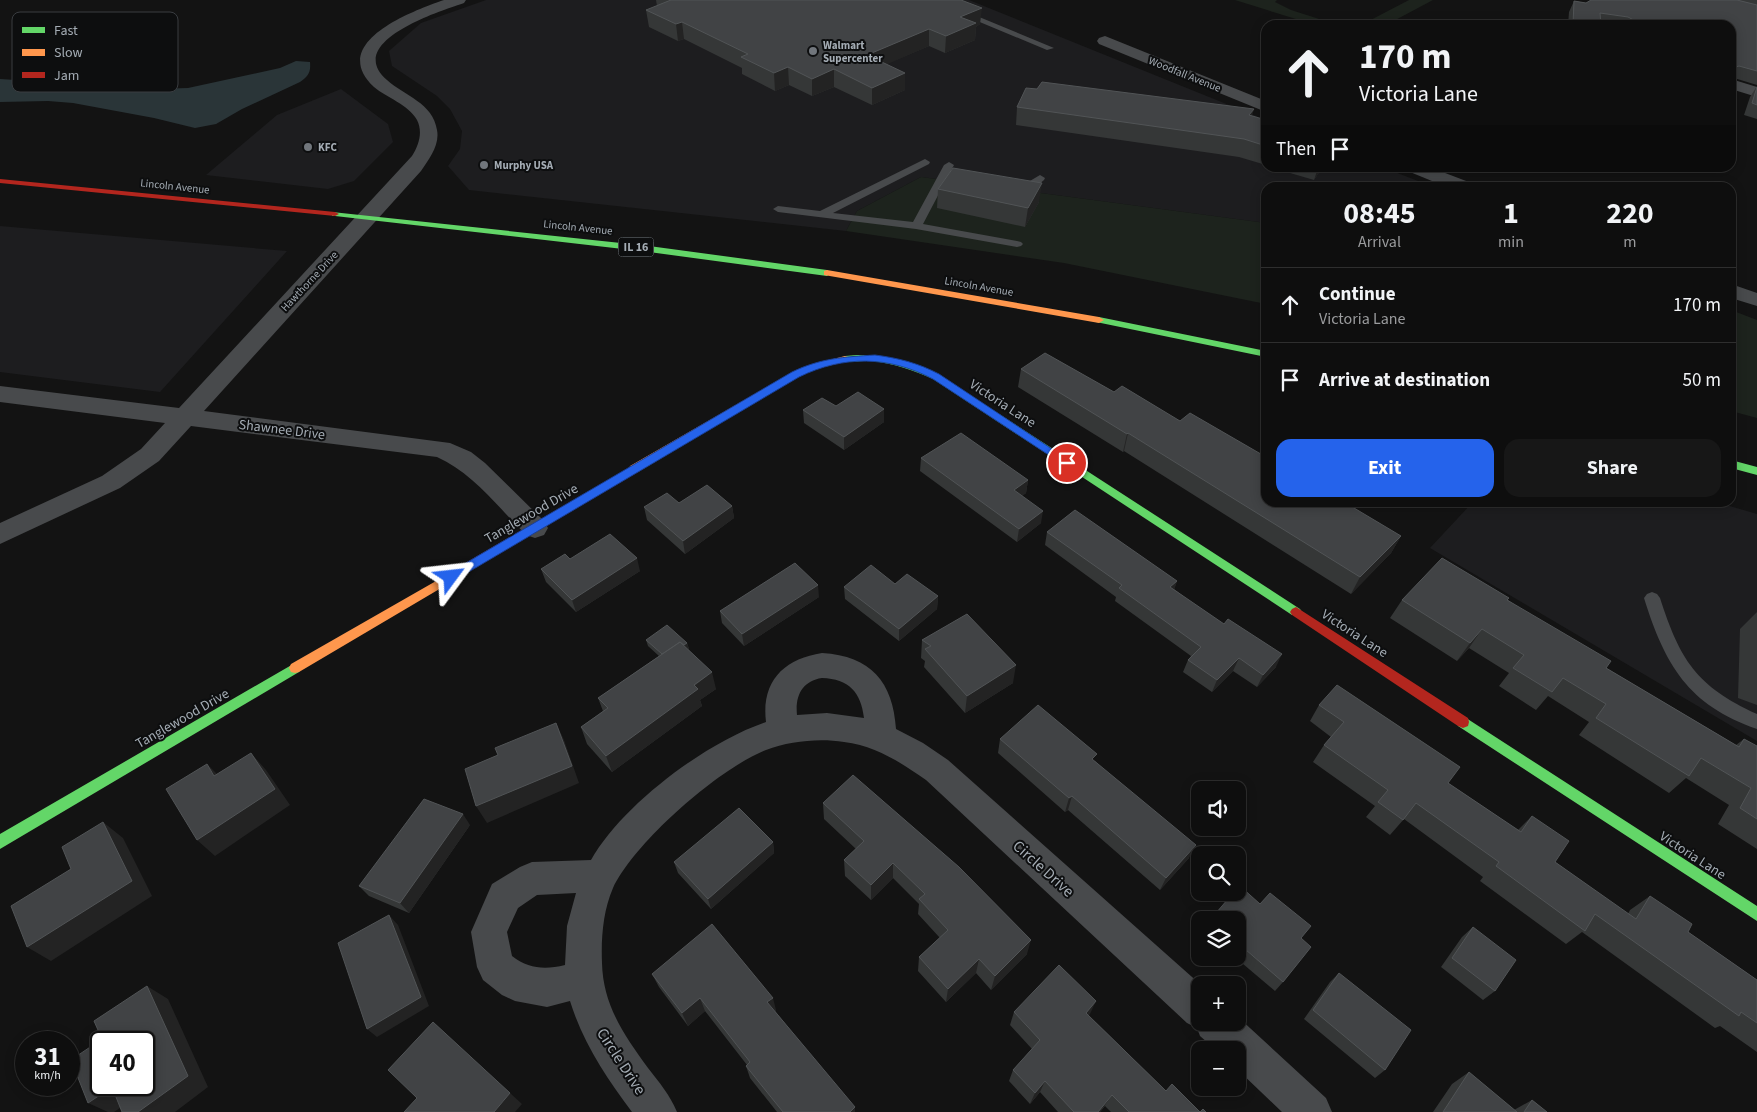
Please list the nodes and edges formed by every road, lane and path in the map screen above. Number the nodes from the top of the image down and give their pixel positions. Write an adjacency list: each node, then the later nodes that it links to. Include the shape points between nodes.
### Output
1 (459, 0): 17 (street, Hawthorne Drive, via 424,11 394,26 370,51 370,71 418,111 429,130 423,155)
2 (931, 0): 4 (lane)
3 (1105, 41): 7 (street, Woodfall Avenue)
4 (1050, 48)
5 (1736, 86): 6 (street)
6 (1757, 92)
7 (1261, 104)
8 (925, 162): 16 (lane)
9 (949, 165): 18 (lane, via 946,180)
10 (1427, 172): 13 (street)
11 (1040, 178): 14 (lane, via 1022,191)
12 (0, 181): 17 (street, Lincoln Avenue / IL 16)
13 (1452, 182)
14 (1004, 189)
15 (778, 209): 16 (lane)
16 (821, 215): 18 (lane)
17 (368, 218): 22 (street, Lincoln Avenue / IL 16, via 615,244 879,281); 25 (street, Hawthorne Drive)
18 (916, 226): 19 (lane)
19 (1017, 244)
20 (1736, 292): 21 (street)
21 (1757, 300)
22 (1261, 353)
23 (936, 377): 28 (street, Tanglewood Drive, via 919,367 875,358 834,360 812,366); 36 (street, Victoria Lane)
24 (0, 394): 25 (street, Shawnee Drive)
25 (184, 416): 28 (street, Shawnee Drive, via 440,450 462,458 476,469); 29 (street, Hawthorne Drive, via 150,455 111,482)
26 (1736, 465): 27 (street)
27 (1757, 471)
28 (535, 528): 34 (street, Tanglewood Drive)
29 (0, 534)
30 (1652, 598): 31 (lane, via 1665,639 1683,669 1705,694)
31 (1757, 722)
32 (784, 731): 33 (street, Circle Drive, via 826,726); 33 (street, via 781,708 790,680 807,669 833,664 858,674 872,691 879,708); 35 (street, Circle Drive, via 752,741 721,758 657,807 629,833)
33 (881, 737): 38 (street, Circle Drive, via 910,750 937,770)
34 (0, 842)
35 (600, 877): 37 (street, Circle Drive, via 586,918); 37 (street, via 532,879 505,896 489,932 496,967 515,982 547,988)
36 (1757, 914)
37 (584, 979): 40 (street, Circle Drive, via 594,1017 613,1052)
38 (1191, 1002)
39 (1224, 1031): 41 (street)
40 (657, 1112)
41 (1312, 1112)

